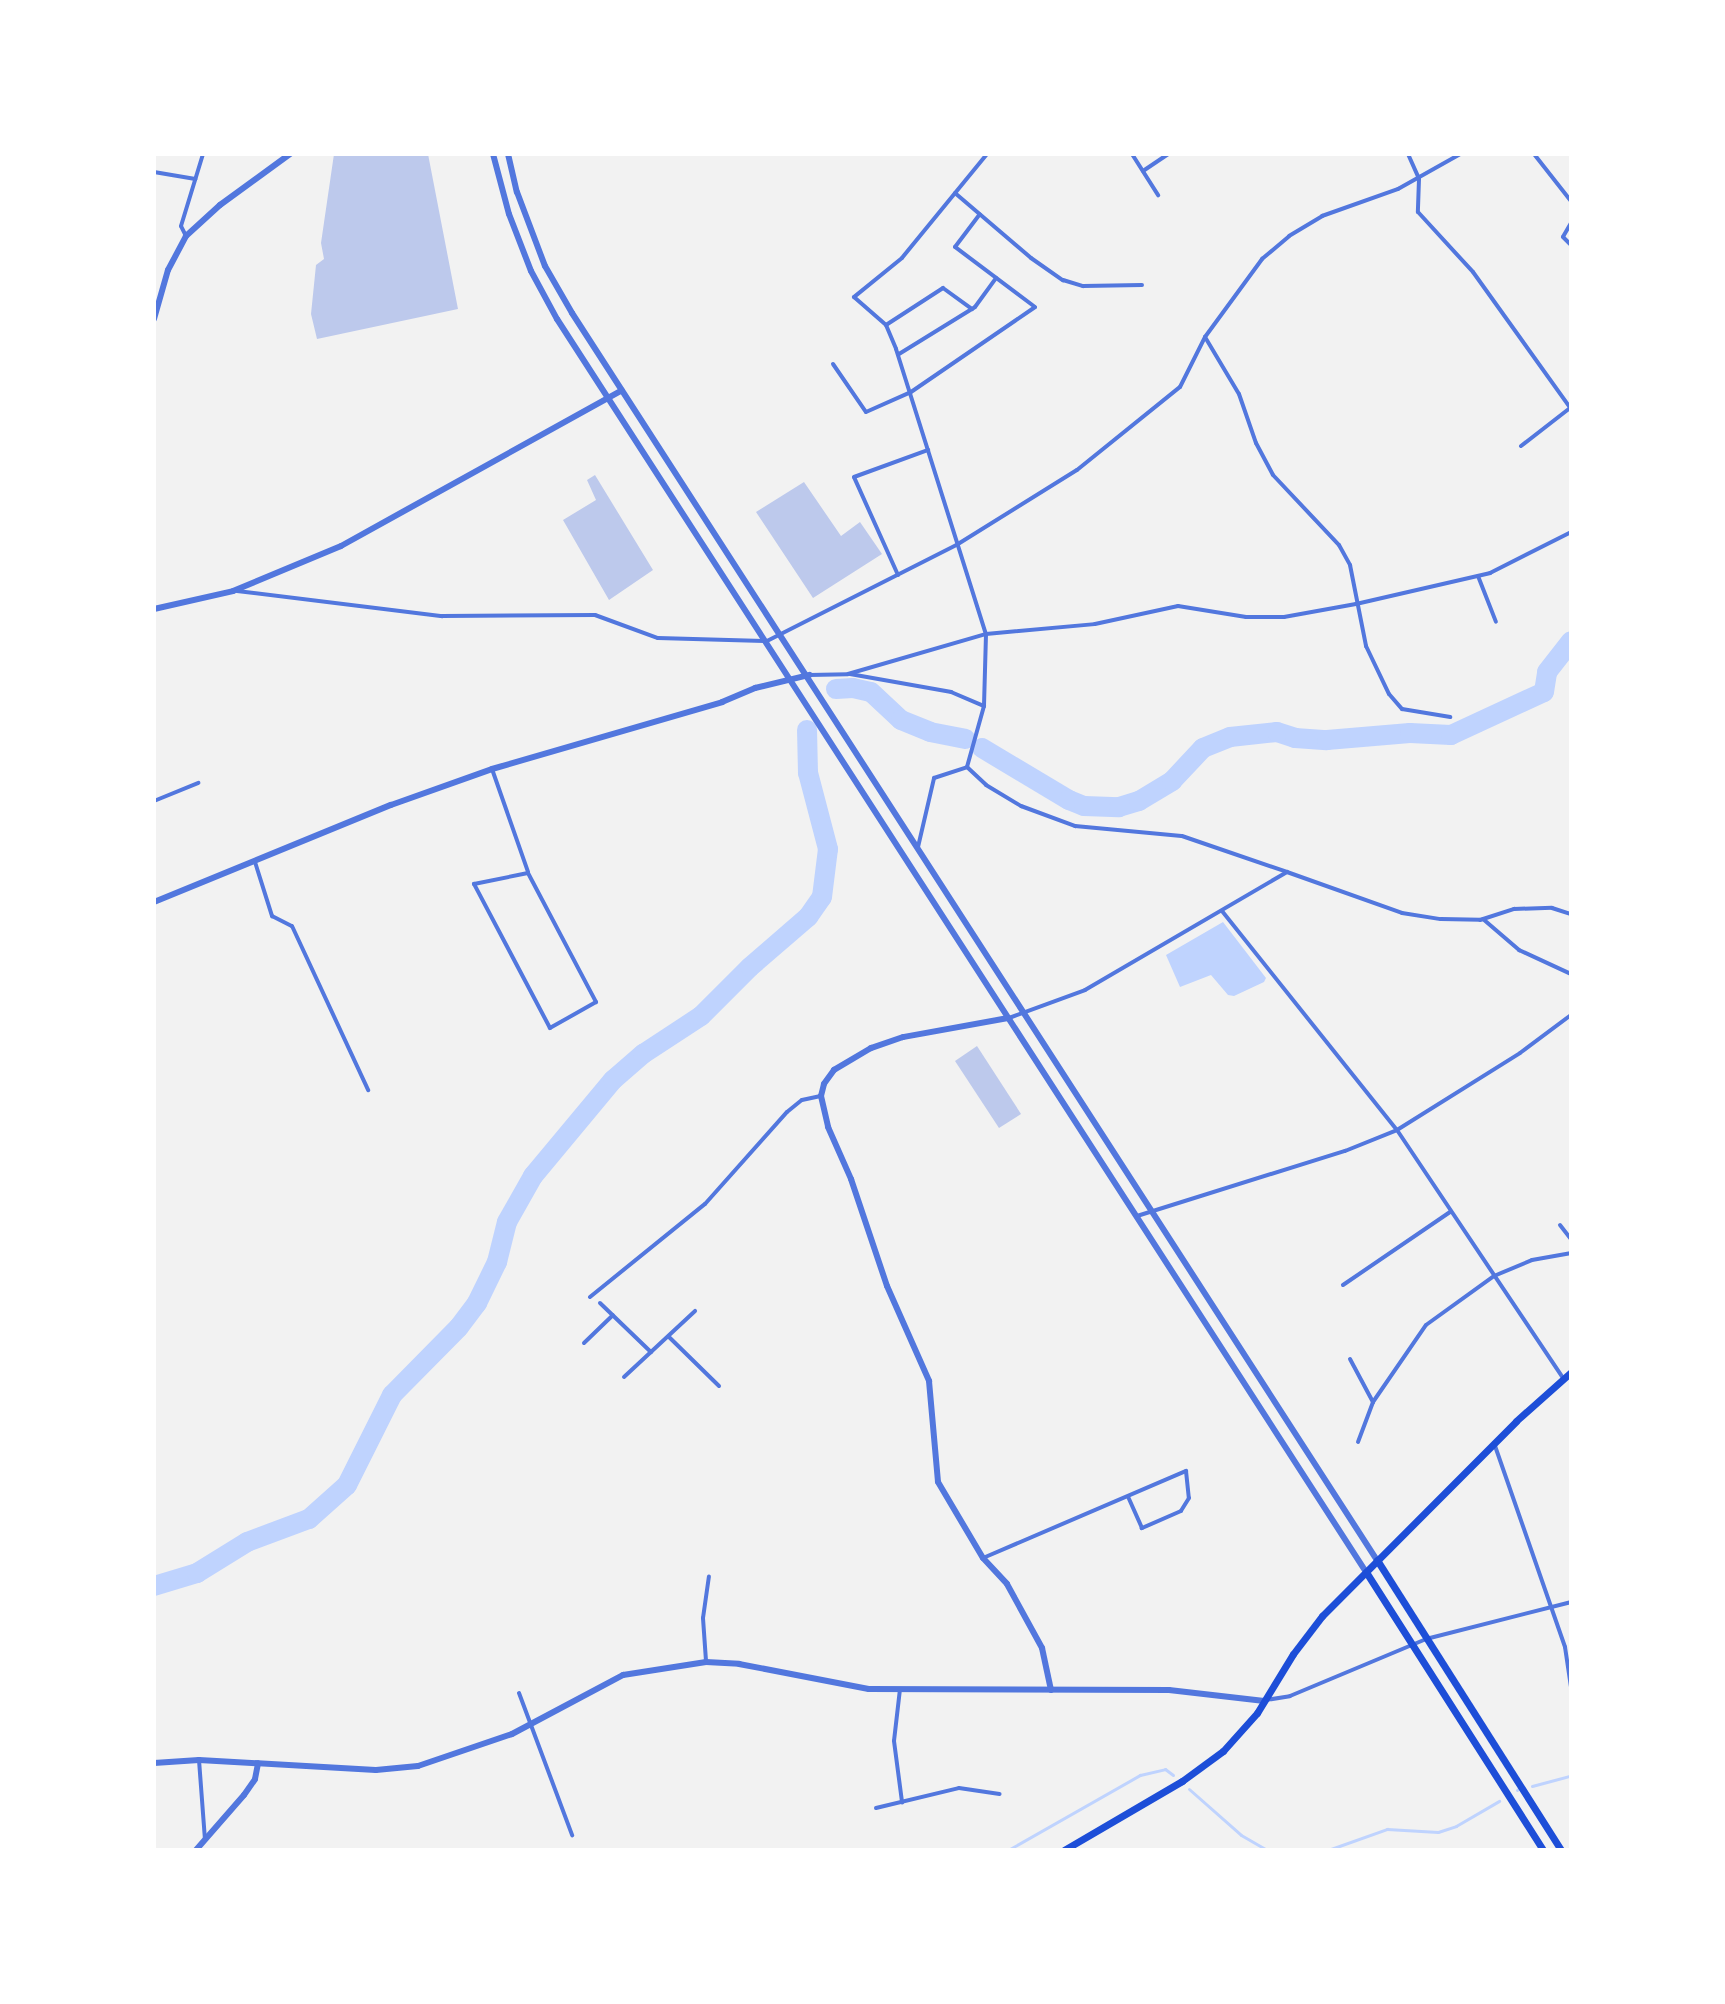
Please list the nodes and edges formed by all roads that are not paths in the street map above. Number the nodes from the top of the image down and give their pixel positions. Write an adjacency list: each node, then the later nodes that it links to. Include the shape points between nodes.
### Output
1 (203, 154): 15 (street)
2 (273, 154): 12 (street)
3 (290, 154): 12 (street)
4 (493, 154): 35 (street, via 531,271)
5 (508, 154): 33 (street, via 545,266)
6 (987, 154): 18 (street)
7 (1132, 154): 13 (street)
8 (1168, 154): 13 (street)
9 (1408, 154): 16 (street)
10 (1460, 154): 16 (street)
11 (1534, 154): 20 (street)
12 (280, 161): 23 (street)
13 (1143, 171): 19 (street)
14 (155, 172): 15 (street); 17 (street)
15 (195, 179): 23 (street, via 181,226)
16 (1419, 179): 30 (street, via 1322,216 1289,236 1262,259); 36 (street, via 1418,212 1473,272)
17 (154, 181)
18 (955, 193): 21 (street); 29 (street, via 902,258 854,297)
19 (1158, 195)
20 (1571, 201)
21 (980, 214): 25 (street, via 955,247); 26 (street, via 1063,280 1083,286)
22 (1571, 223): 24 (street, via 1563,237)
23 (186, 236): 28 (street, via 168,270)
24 (1571, 245)
25 (996, 278): 27 (street); 34 (street, via 1035,307)
26 (1142, 285)
27 (972, 309): 29 (street, via 943,288); 31 (street)
28 (154, 319)
29 (886, 325): 31 (street)
30 (1205, 337): 40 (street, via 1180,387 1156,408 1077,470); 44 (street, via 1239,394 1273,475 1339,545 1350,565)
31 (898, 354): 34 (street)
32 (833, 364): 34 (street, via 866,412)
33 (622, 390): 35 (street); 47 (street)
34 (911, 392): 38 (street)
35 (608, 397): 43 (street, via 341,546); 49 (street)
36 (1571, 409): 37 (street)
37 (1521, 446)
38 (928, 450): 40 (street); 41 (street, via 854,477)
39 (1571, 532): 42 (street)
40 (958, 544): 41 (street); 48 (street)
41 (898, 576): 47 (street)
42 (1478, 576): 44 (street); 46 (street)
43 (233, 591): 45 (street); 49 (street, via 442,616 595,615 658,638)
44 (1356, 604): 48 (street, via 1284,617 1178,606 1080,627); 54 (street, via 1366,646 1389,694 1402,709)
45 (154, 609)
46 (1496, 622)
47 (782, 633): 49 (street); 51 (street)
48 (986, 634): 50 (street); 53 (street)
49 (767, 641): 52 (street)
50 (848, 674): 51 (street); 53 (street, via 951,692)
51 (809, 675): 52 (street); 59 (street)
52 (790, 678): 56 (street); 70 (street)
53 (984, 706): 55 (street)
54 (1450, 717)
55 (967, 767): 59 (street, via 934,778); 61 (street, via 1021,806 1075,826 1182,836)
56 (492, 769): 60 (street); 62 (street)
57 (198, 783): 58 (street)
58 (154, 801)
59 (918, 847): 68 (street)
60 (255, 862): 63 (street); 71 (street, via 272,916 292,926)
61 (1287, 872): 64 (street); 66 (street, via 1402,913)
62 (528, 873): 62 (street, via 474,884 550,1028 596,1002)
63 (154, 902)
64 (1222, 911): 68 (street, via 1085,990); 73 (street)
65 (1571, 914): 66 (street, via 1552,908 1514,909)
66 (1483, 919): 67 (street, via 1519,950)
67 (1571, 974)
68 (1025, 1014): 70 (street); 74 (street)
69 (1571, 1015): 73 (street)
70 (1008, 1018): 72 (street, via 871,1048 834,1070); 76 (street)
71 (368, 1090)
72 (821, 1096): 82 (street, via 802,1100 787,1112 705,1204); 98 (street, via 887,1286 929,1381 938,1482)
73 (1397, 1130): 74 (street); 75 (street)
74 (1152, 1211): 76 (street); 99 (street)
75 (1451, 1212): 80 (street); 81 (street)
76 (1137, 1216): 100 (street)
77 (1560, 1225): 78 (street)
78 (1571, 1239)
79 (1571, 1253): 80 (street, via 1532,1260)
80 (1494, 1276): 92 (street); 94 (street, via 1426,1325)
81 (1343, 1285)
82 (590, 1297)
83 (600, 1303): 85 (street)
84 (695, 1311): 86 (street)
85 (613, 1315): 87 (street); 88 (street)
86 (669, 1336): 88 (street); 93 (street)
87 (584, 1343)
88 (651, 1352): 91 (street)
89 (1350, 1359): 94 (street)
90 (1571, 1372): 92 (highway)
91 (624, 1377)
92 (1563, 1378): 96 (highway)
93 (719, 1386)
94 (1373, 1402): 95 (street)
95 (1358, 1442)
96 (1494, 1443): 99 (highway); 103 (street)
97 (1128, 1497): 97 (street, via 1171,1477 1186,1471 1189,1498 1181,1511 1142,1528); 98 (street)
98 (983, 1558): 109 (street, via 1007,1584 1042,1648)
99 (1377, 1560): 100 (highway); 104 (highway)
100 (1366, 1572): 105 (highway); 111 (highway, via 1307,1634)
101 (709, 1576): 106 (street, via 703,1618)
102 (1571, 1602): 103 (street)
103 (1553, 1609): 104 (street); 107 (street)
104 (1426, 1639): 105 (street); 124 (highway)
105 (1411, 1644): 111 (street, via 1290,1696); 123 (highway)
106 (706, 1662): 108 (street, via 855,1687); 112 (street, via 623,1675)
107 (1571, 1687)
108 (900, 1689): 109 (street); 117 (street, via 894,1741)
109 (1051, 1690): 111 (street, via 1169,1690)
110 (519, 1693): 112 (street)
111 (1264, 1701): 122 (highway, via 1241,1733 1207,1765)
112 (532, 1723): 115 (street, via 418,1766 376,1770); 119 (street)
113 (199, 1760): 114 (street); 115 (street); 120 (street)
114 (154, 1763)
115 (258, 1763): 120 (street, via 244,1795)
116 (1000, 1794): 117 (street, via 959,1788)
117 (902, 1802): 118 (street)
118 (876, 1808)
119 (572, 1835)
120 (205, 1839): 121 (street)
121 (196, 1850)
122 (1064, 1850)
123 (1543, 1850)
124 (1561, 1850)

